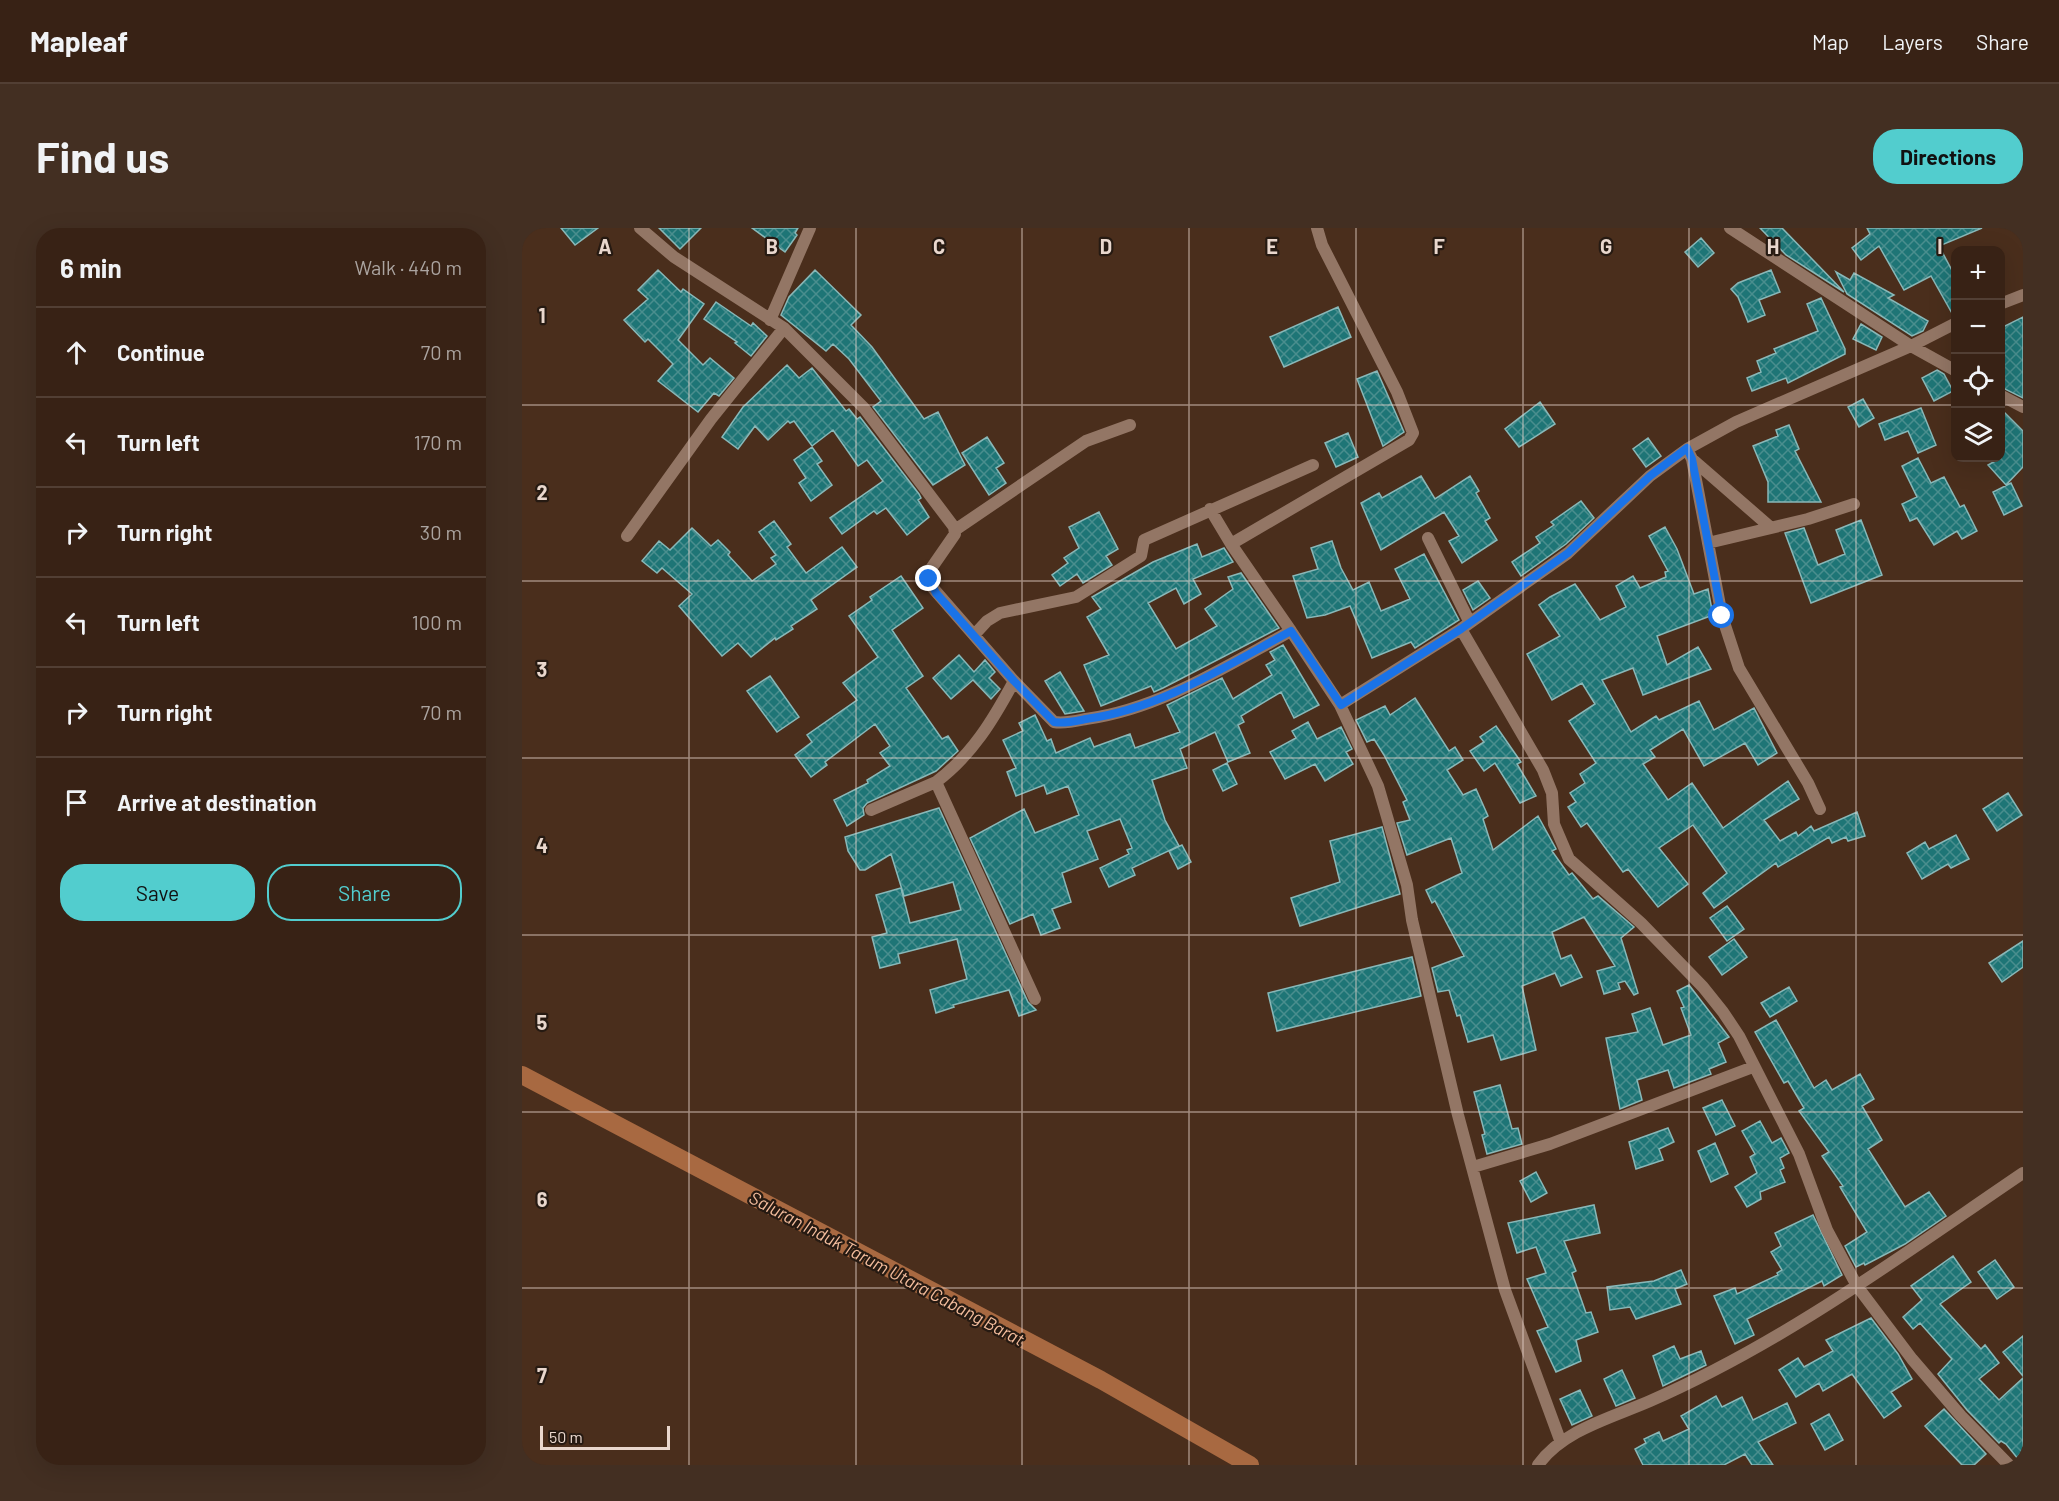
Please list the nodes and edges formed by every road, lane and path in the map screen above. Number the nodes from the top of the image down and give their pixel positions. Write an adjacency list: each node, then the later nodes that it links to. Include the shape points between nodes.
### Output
1 (640, 228): 7 (street, via 674,257)
2 (810, 228): 7 (street)
3 (1317, 228): 24 (street, via 1413,433 1409,441)
4 (1730, 228): 10 (street)
5 (2023, 295): 6 (street)
6 (2005, 302)
7 (770, 320): 9 (street)
8 (1951, 326): 10 (street)
9 (784, 328): 20 (street, via 864,408); 21 (street, via 711,419)
10 (1911, 346): 11 (street); 15 (street, via 1736,422)
11 (1951, 367)
12 (2005, 397): 13 (street)
13 (2023, 407)
14 (1130, 425): 20 (street, via 1086,441)
15 (1689, 454): 19 (street); 23 (street); 25 (street, via 1650,476 1568,553)
16 (1312, 465): 18 (street)
17 (1854, 504): 19 (street)
18 (1210, 509): 24 (street); 27 (street, via 1144,540 1141,556 1076,597 1000,613)
19 (1769, 526): 23 (street)
20 (955, 530): 27 (street, via 933,562 929,579 936,593)
21 (627, 536)
22 (1428, 538): 25 (street)
23 (1708, 543): 31 (street, via 1722,616 1739,668)
24 (1231, 544): 26 (street)
25 (1465, 625): 29 (street); 34 (street, via 1543,770 1552,793 1554,824 1569,859 1641,923 1703,987 1739,1036)
26 (1291, 631): 28 (street, via 1187,687 1104,717 1054,722); 29 (street)
27 (975, 634): 28 (street)
28 (1014, 681): 30 (street, via 993,720 968,754)
29 (1341, 705): 35 (street, via 1378,786 1392,830)
30 (936, 782): 32 (street); 33 (street)
31 (1820, 809)
32 (871, 810)
33 (1035, 999)
34 (1754, 1067): 35 (street, via 1550,1144); 37 (street, via 1799,1154 1827,1230)
35 (1473, 1167): 38 (street, via 1505,1290)
36 (2023, 1173): 37 (street)
37 (1857, 1286): 38 (street, via 1742,1358); 40 (street, via 1912,1359)
38 (1560, 1440): 39 (street)
39 (1538, 1465)
40 (2009, 1465)

